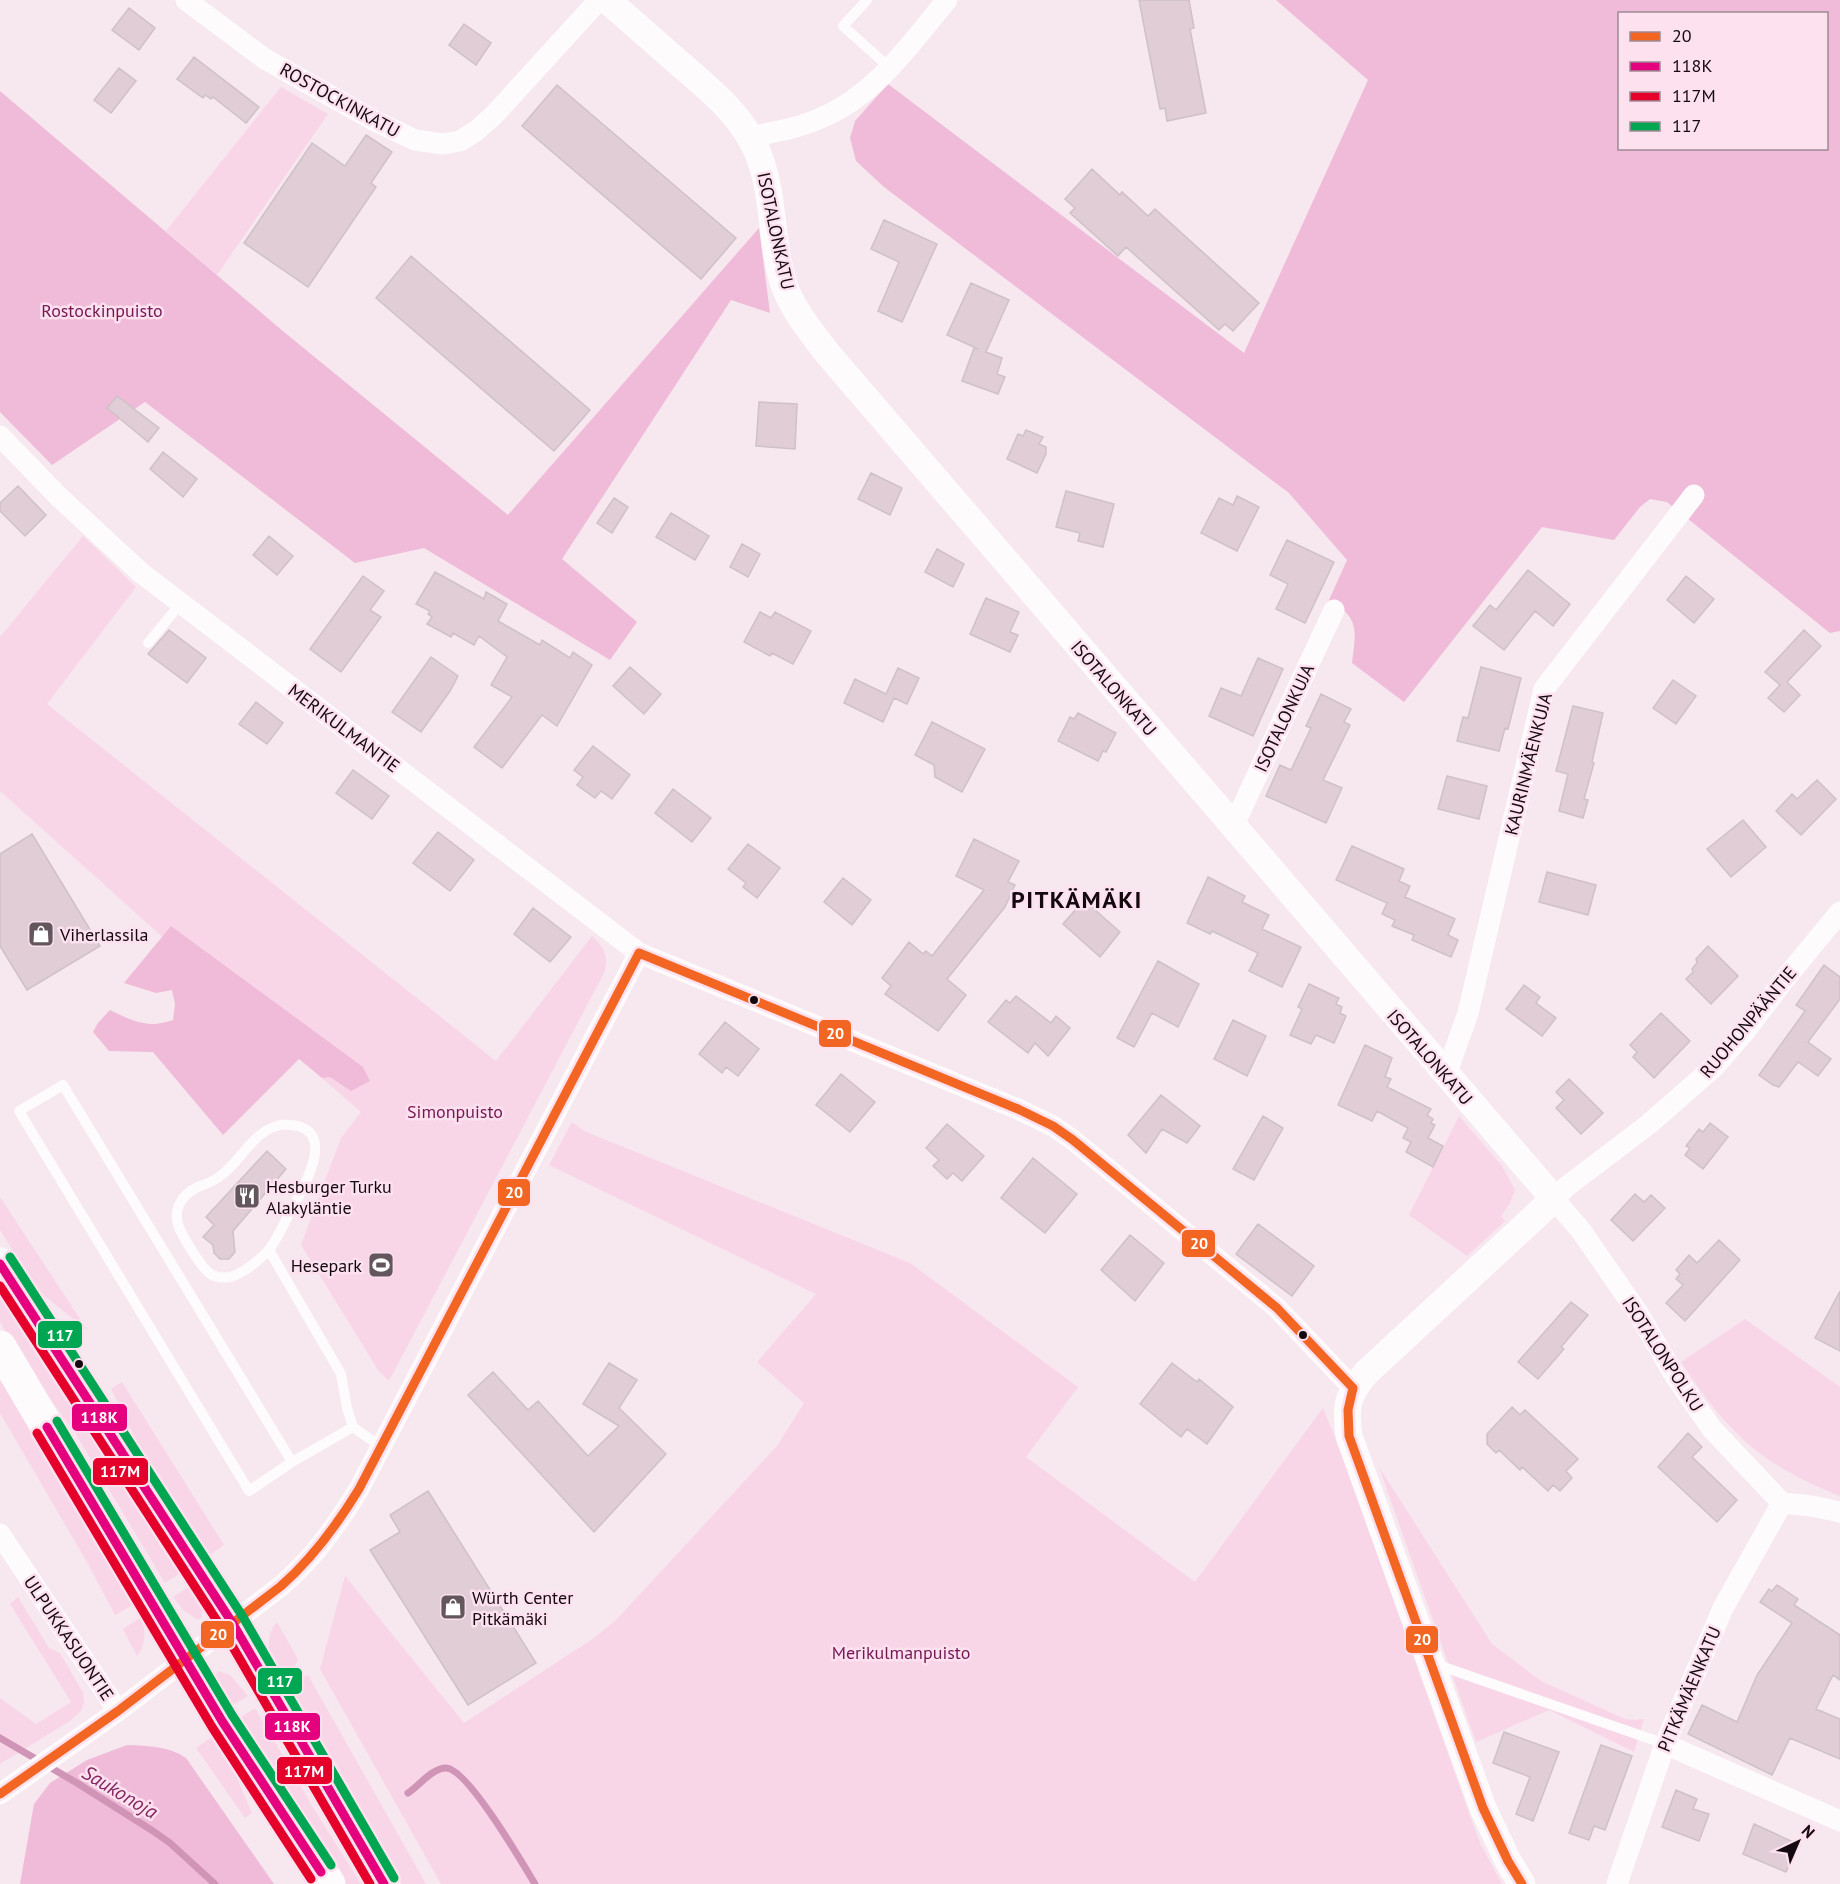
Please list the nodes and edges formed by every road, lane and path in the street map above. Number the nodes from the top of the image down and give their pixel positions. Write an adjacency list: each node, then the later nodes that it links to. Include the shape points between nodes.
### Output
1 (186, 0): 2 (street, ROSTOCKINKATU, via 265,58 375,121 415,140 443,144 460,141 488,120)
2 (599, 0)
3 (607, 0): 7 (street, ISOTALONKATU, via 718,97)
4 (867, 0): 6 (lane, via 843,26)
5 (947, 0): 6 (street)
6 (890, 68): 7 (street, via 835,112 812,122)
7 (750, 137): 13 (street, ISOTALONKATU, via 763,170 784,284 806,325)
8 (0, 436): 10 (street, MERIKULMANTIE, via 121,555)
9 (1695, 495): 16 (street, KAURINMÄENKUJA, via 1544,689 1468,1013)
10 (181, 603): 12 (lane); 15 (street, MERIKULMANTIE)
11 (1334, 610): 13 (street, ISOTALONKUJA)
12 (148, 643)
13 (1233, 827): 16 (street, ISOTALONKATU)
14 (1840, 912): 17 (street, RUOHONPÄÄNTIE, via 1714,1067)
15 (639, 953): 21 (street, MERIKULMANTIE, via 1053,1126 1277,1308); 23 (street)
16 (1446, 1075): 17 (street, ISOTALONKATU)
17 (1554, 1199): 21 (street, RUOHONPÄÄNTIE, via 1392,1347); 25 (street, ISOTALONPOLKU, via 1638,1313 1712,1429)
18 (269, 1250): 18 (lane, via 313,1166 313,1139 306,1130 292,1125 263,1131 220,1177 195,1187 179,1205 176,1216 202,1265 217,1277 242,1272); 22 (lane, via 341,1374)
19 (0, 1264): 28 (highway)
20 (0, 1347): 29 (highway)
21 (1353, 1388): 30 (street, via 1348,1410 1349,1436)
22 (353, 1427): 23 (lane); 24 (lane)
23 (381, 1447): 28 (street, via 344,1513 315,1552 288,1581)
24 (292, 1462): 24 (lane, via 63,1085 19,1111 249,1491)
25 (1782, 1503): 26 (street); 32 (street, PITKÄMÄENKATU, via 1724,1608)
26 (1840, 1512)
27 (0, 1534): 31 (street, ULPUKKASUONTIE)
28 (233, 1623): 29 (street); 36 (highway)
29 (185, 1660): 31 (street); 35 (highway)
30 (1431, 1663): 32 (lane); 37 (street, via 1483,1808)
31 (118, 1711): 33 (street)
32 (1665, 1744): 34 (street); 38 (street, PITKÄMÄENKATU)
33 (0, 1794)
34 (1840, 1821)
35 (328, 1884)
36 (384, 1884)
37 (1522, 1884)
38 (1617, 1884)

